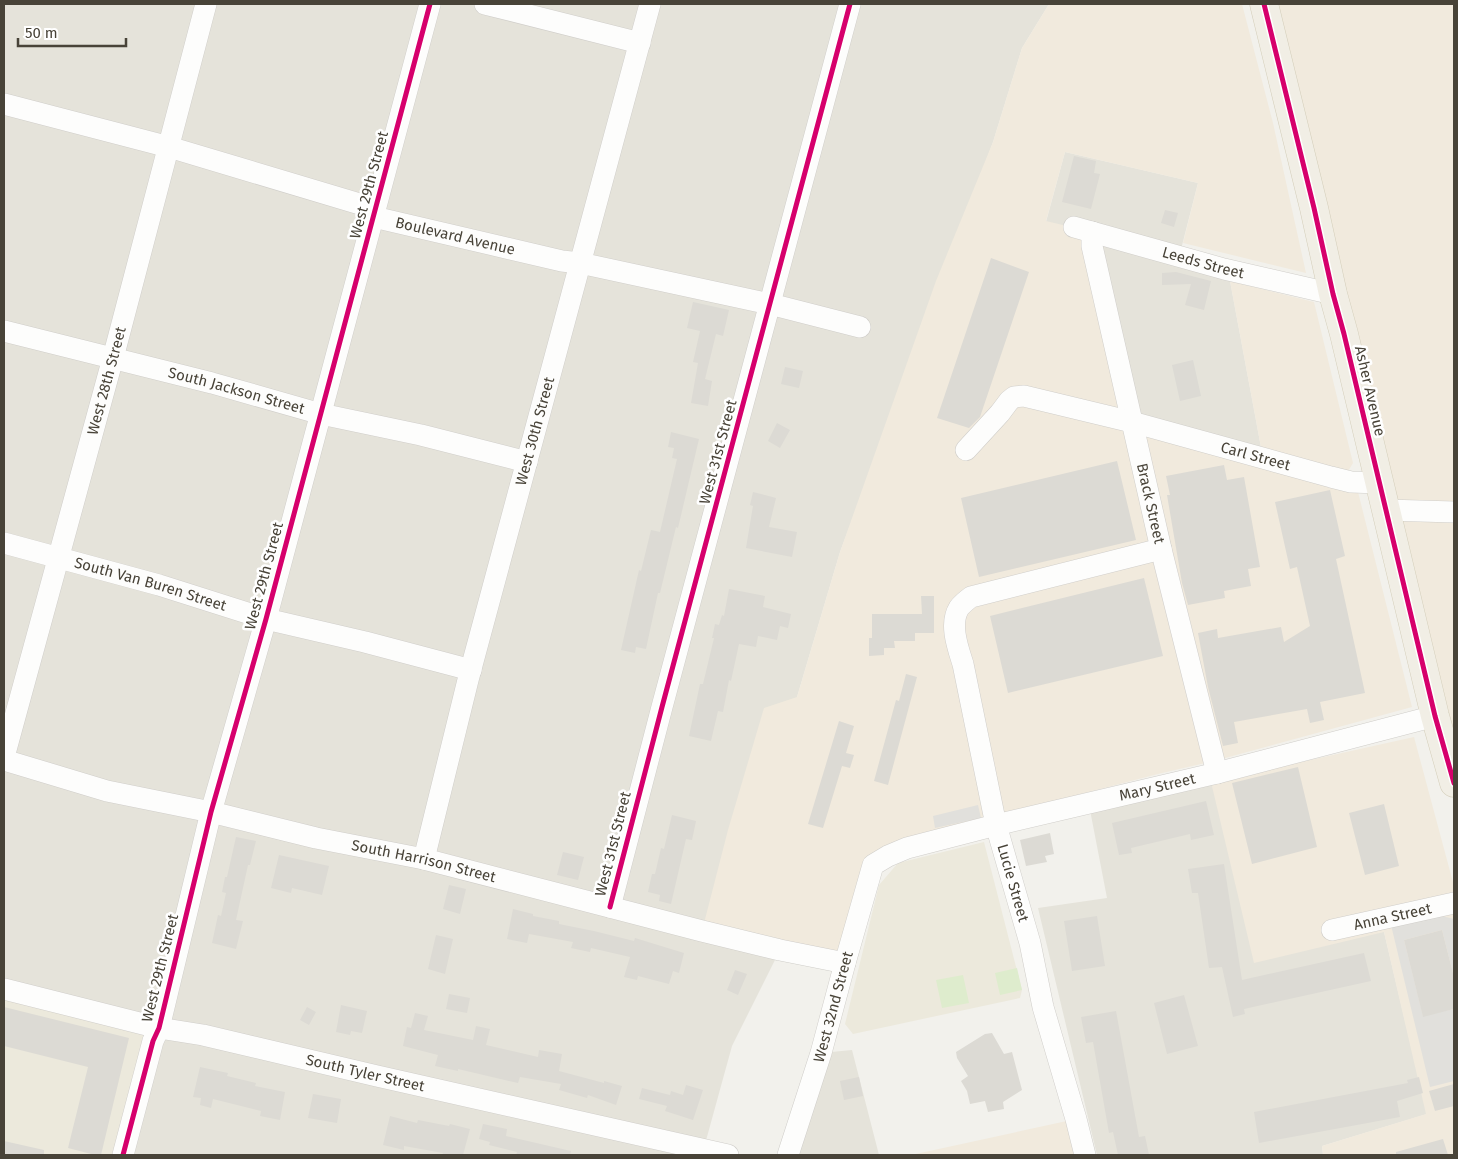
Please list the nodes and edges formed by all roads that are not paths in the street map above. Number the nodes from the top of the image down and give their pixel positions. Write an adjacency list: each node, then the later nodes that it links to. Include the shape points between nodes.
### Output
1 (206, 4): 9 (street, West 28th Street)
2 (430, 4): 10 (street, West 29th Street)
3 (485, 4): 7 (street)
4 (650, 4): 7 (street, West 30th Street)
5 (850, 4): 14 (street, West 31st Street)
6 (1264, 4): 13 (main road, Asher Avenue)
7 (640, 43): 12 (street, West 30th Street)
8 (4, 104): 9 (street)
9 (169, 147): 10 (street, via 363,205); 17 (street, West 28th Street)
10 (372, 219): 12 (street, Boulevard Avenue); 18 (street, West 29th Street)
11 (1083, 229): 13 (street, Leeds Street, via 1224,269); 19 (street, Brack Street, via 1092,246)
12 (580, 263): 14 (street, Boulevard Avenue); 21 (street, West 30th Street)
13 (1333, 294): 22 (main road, Asher Avenue)
14 (770, 304): 15 (street, Boulevard Avenue); 39 (street, West 31st Street)
15 (860, 327)
16 (4, 331): 17 (street, South Jackson Street)
17 (113, 358): 18 (street, South Jackson Street); 27 (street, West 28th Street)
18 (320, 414): 21 (street, South Jackson Street); 28 (street, West 29th Street)
19 (1132, 422): 20 (street, Carl Street, via 1024,396 1014,397); 22 (street, Carl Street, via 1351,482); 26 (street, Brack Street)
20 (966, 450)
21 (527, 462): 29 (street, West 30th Street)
22 (1379, 483): 23 (main road, Asher Avenue)
23 (1386, 510): 24 (street); 30 (main road, Asher Avenue)
24 (1454, 512)
25 (4, 543): 27 (street, South Van Buren Street)
26 (1161, 549): 32 (street, Brack Street); 35 (street, Lucie Street, via 971,597 958,609 955,630)
27 (58, 558): 28 (street, South Van Buren Street, via 159,585); 31 (street, West 28th Street)
28 (266, 619): 29 (street, South Van Buren Street); 34 (street, West 29th Street)
29 (471, 670): 36 (street, West 30th Street)
30 (1435, 716): 32 (street, Mary Street); 33 (main road, Asher Avenue)
31 (4, 758): 34 (street, South Harrison Street, via 107,791)
32 (1217, 773): 35 (street, Mary Street)
33 (1454, 783)
34 (211, 812): 36 (street, South Harrison Street, via 316,838); 43 (street, West 29th Street)
35 (996, 825): 37 (street, Mary Street, via 907,848); 47 (street, Lucie Street)
36 (424, 859): 39 (street, South Harrison Street)
37 (881, 860): 41 (street, West 32nd Street, via 873,865)
38 (1454, 903): 40 (street, Anna Street)
39 (610, 907): 41 (street, South Harrison Street)
40 (1332, 930)
41 (845, 963): 46 (street, West 32nd Street, via 821,1053)
42 (4, 989): 43 (street, South Tyler Street)
43 (159, 1028): 44 (street, West 29th Street, via 152,1041); 45 (street, South Tyler Street, via 203,1035)
44 (123, 1155)
45 (728, 1155)
46 (788, 1155)
47 (1085, 1155)

